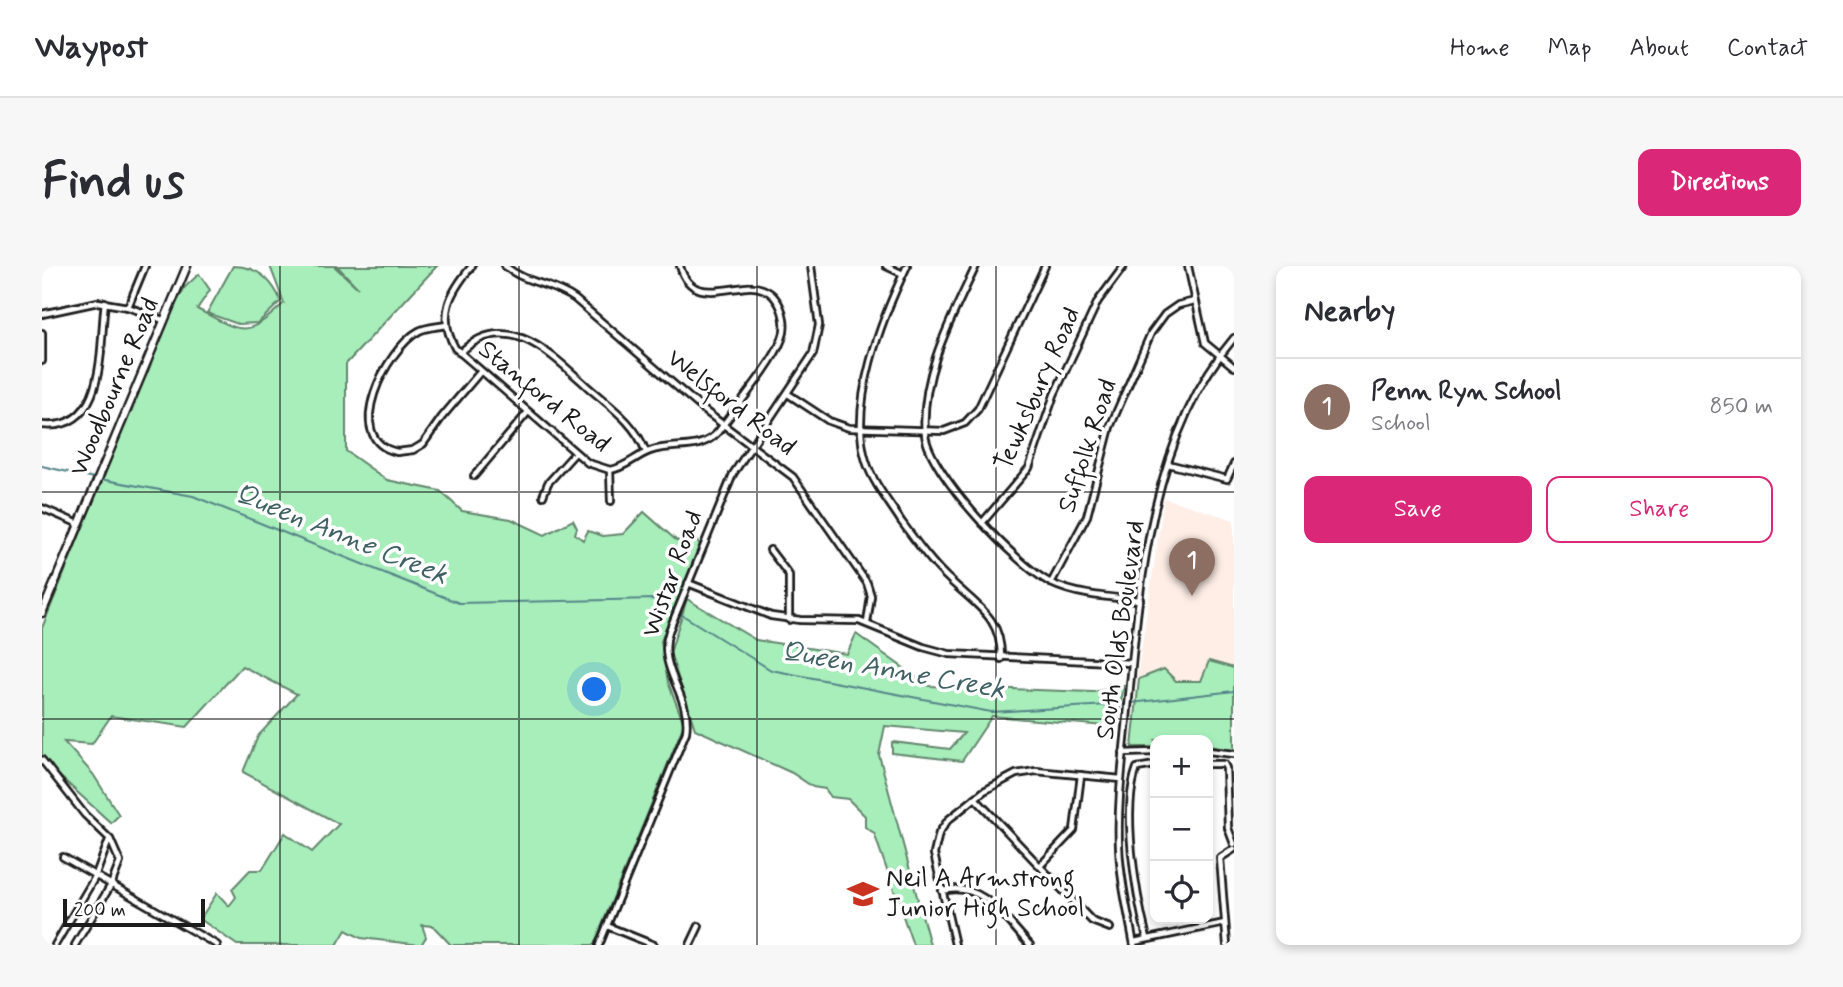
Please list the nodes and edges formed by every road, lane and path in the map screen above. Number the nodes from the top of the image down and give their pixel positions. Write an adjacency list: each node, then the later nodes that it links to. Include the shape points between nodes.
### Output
1 (145, 266): 16 (street)
2 (187, 266): 18 (main road, Woodbourne Road)
3 (472, 266): 19 (street, via 450,295)
4 (505, 266): 30 (street, Welsford Road, via 521,278 575,299)
5 (680, 266): 30 (street, Stanford Road, via 686,280 701,291 762,288 773,295 782,313 781,342)
6 (811, 266): 27 (street, Wistar Road, via 819,316 816,342)
7 (886, 266): 13 (street)
8 (907, 266): 13 (street)
9 (976, 266): 32 (street, via 942,343 930,385)
10 (1045, 266): 32 (street, via 976,413 952,429)
11 (1124, 266): 43 (street, Tewksbury Road, via 1098,301 1054,396 1029,468)
12 (1188, 266): 14 (street)
13 (903, 274): 31 (street, via 878,335)
14 (1195, 301): 23 (street, via 1205,343); 47 (street, Suffolk Road, via 1165,314 1152,333 1110,427 1087,516)
15 (105, 302): 16 (street); 17 (street); 29 (street, via 100,371 89,400 72,419)
16 (128, 307): 18 (street)
17 (42, 314)
18 (163, 320): 44 (main road, Woodbourne Road)
19 (446, 326): 22 (street, Stanford Road); 26 (street, via 419,331 388,365 369,419 376,441 397,453 419,447)
20 (42, 333): 24 (street)
21 (1234, 338): 23 (street, South Olds Boulevard)
22 (460, 353): 26 (street, Stanford Road); 34 (street, via 486,335 537,344 631,424)
23 (1219, 356): 25 (street); 36 (street, South Olds Boulevard, via 1189,405)
24 (42, 361)
25 (1234, 368)
26 (481, 371): 28 (street, Stanford Road)
27 (788, 394): 31 (street, via 829,421); 33 (street, Wistar Road)
28 (528, 412): 35 (street, Stanford Road); 39 (street)
29 (42, 425)
30 (723, 425): 33 (street, Welsford Road); 34 (street, Stanford Road, via 703,444)
31 (862, 429): 32 (street); 52 (street, via 867,463 878,486 928,557 993,620 1000,634)
32 (925, 432): 43 (street, via 937,462)
33 (752, 445): 46 (street, Wistar Road, via 727,486); 51 (street, Welsford Road, via 801,487 867,583 871,596)
34 (646, 452): 38 (street, Stanford Road)
35 (575, 453): 38 (street, Stanford Road, via 596,468); 40 (street, via 548,483)
36 (1168, 464): 37 (street, via 1227,479); 48 (street, South Olds Boulevard)
37 (1234, 464)
38 (610, 470): 41 (street)
39 (474, 476)
40 (543, 496)
41 (611, 502)
42 (42, 508): 44 (street)
43 (982, 523): 47 (street)
44 (79, 524): 49 (main road, Woodbourne Road)
45 (770, 550): 50 (street, via 789,575)
46 (688, 583): 50 (street); 74 (street, Wistar Road, via 666,638 665,654 685,710 686,732)
47 (1051, 583): 48 (street, via 1077,592)
48 (1140, 600): 53 (street, South Olds Boulevard)
49 (42, 613)
50 (789, 620): 51 (street)
51 (867, 623): 52 (street, via 941,653)
52 (1001, 659): 53 (street)
53 (1132, 663): 57 (street, South Olds Boulevard)
54 (1213, 751): 56 (street)
55 (1150, 752): 57 (street)
56 (1224, 752): 58 (street); 61 (street)
57 (1124, 753): 64 (street, South Olds Boulevard)
58 (1234, 754)
59 (42, 760): 66 (street)
60 (1213, 764): 61 (street)
61 (1224, 764): 67 (street, via 1228,828)
62 (1150, 766): 77 (street, via 1137,768 1133,781 1135,882)
63 (1081, 775): 64 (street); 65 (street, via 1016,774); 69 (street, via 1074,831)
64 (1121, 779): 78 (street, South Olds Boulevard, via 1119,859)
65 (975, 798): 69 (street); 72 (street, via 943,827 935,843 934,862)
66 (110, 839): 70 (street); 71 (street, via 120,862)
67 (1234, 846): 73 (street, via 1220,858)
68 (63, 857): 70 (street)
69 (1040, 866): 76 (street, via 1091,920)
70 (95, 877): 71 (street); 79 (street)
71 (111, 886): 80 (street); 81 (street)
72 (942, 891): 85 (street); 86 (street, via 961,888 980,894)
73 (1225, 923): 77 (street); 87 (street)
74 (607, 926): 82 (street, Wistar Road); 83 (street)
75 (699, 926): 84 (street)
76 (1110, 928)
77 (1147, 938): 78 (street)
78 (1134, 944)
79 (55, 945)
80 (75, 945)
81 (217, 945)
82 (599, 945)
83 (654, 945)
84 (690, 945)
85 (955, 945)
86 (1030, 945)
87 (1227, 945)

